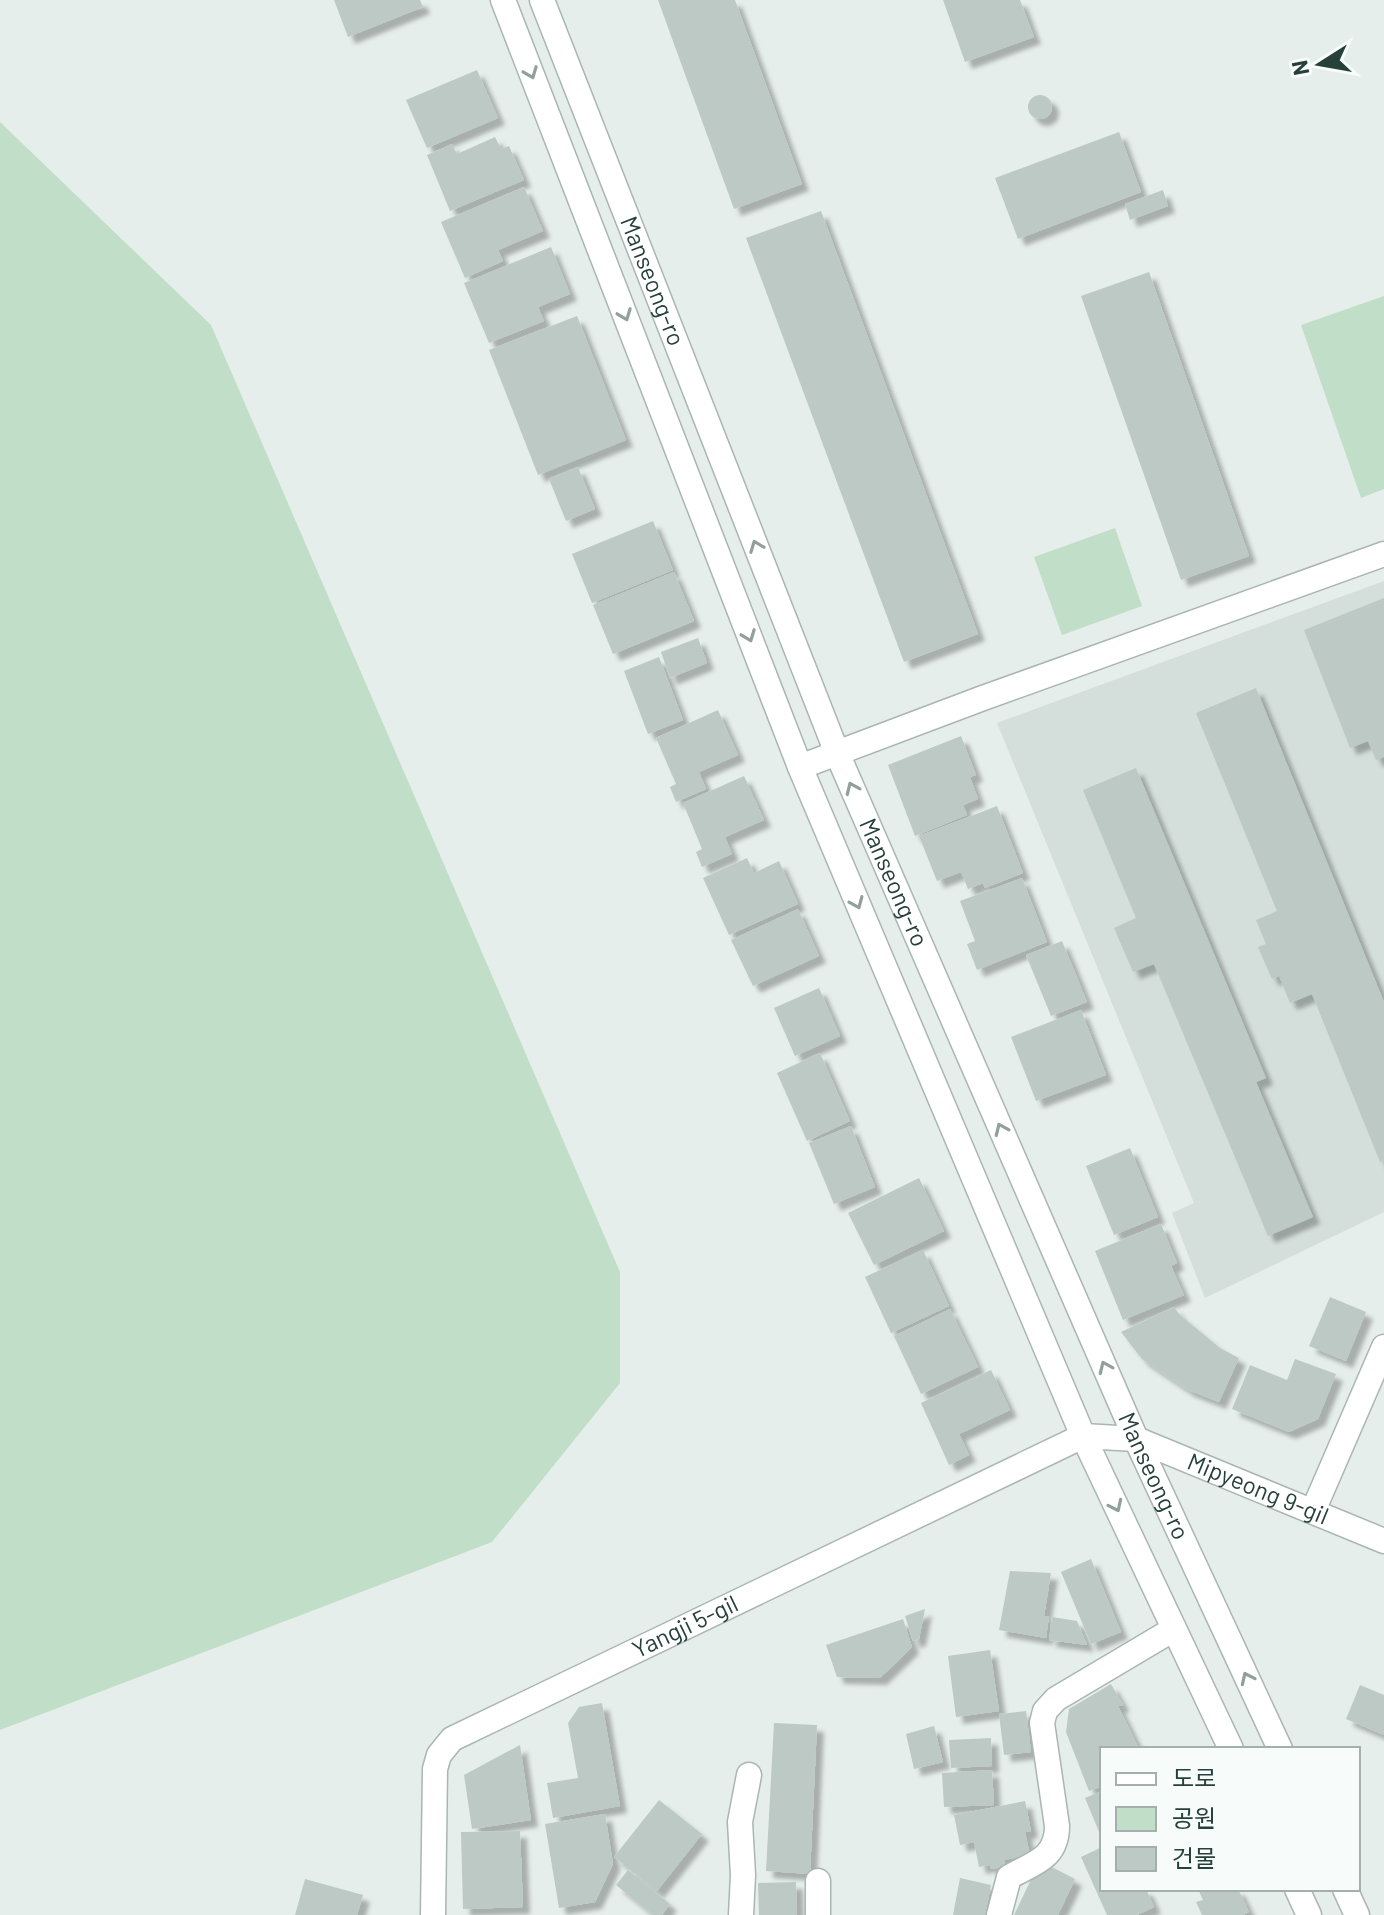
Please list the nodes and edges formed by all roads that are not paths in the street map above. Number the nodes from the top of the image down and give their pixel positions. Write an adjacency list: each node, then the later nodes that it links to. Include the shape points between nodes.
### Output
1 (503, 0): 5 (street, Manseong-ro, one-way to 5)
2 (542, 0): 4 (street, Manseong-ro, one-way to 2)
3 (1384, 554): 4 (street)
4 (837, 753): 5 (street); 8 (street, Manseong-ro, one-way to 4)
5 (800, 767): 7 (street, Manseong-ro, one-way to 7)
6 (1384, 1347): 9 (street)
7 (1083, 1436): 8 (street, Mipyeong 9-gil); 11 (street, Manseong-ro, one-way to 11); 18 (street, Yangji 5-gil, via 452,1739 435,1769)
8 (1136, 1439): 9 (street, Mipyeong 9-gil); 13 (street, Manseong-ro, one-way to 8)
9 (1313, 1511): 10 (street, Mipyeong 9-gil)
10 (1384, 1541)
11 (1174, 1629): 12 (street, Manseong-ro); 21 (street, via 1056,1699 1045,1711 1042,1723 1057,1839 1043,1859 1009,1877)
12 (1230, 1747)
13 (1279, 1747)
14 (749, 1775): 19 (street, via 740,1822)
15 (818, 1881): 20 (street)
16 (1298, 1891): 22 (street)
17 (1346, 1891): 23 (street)
18 (433, 1915)
19 (741, 1915)
20 (818, 1915)
21 (999, 1915)
22 (1309, 1915)
23 (1357, 1915)

